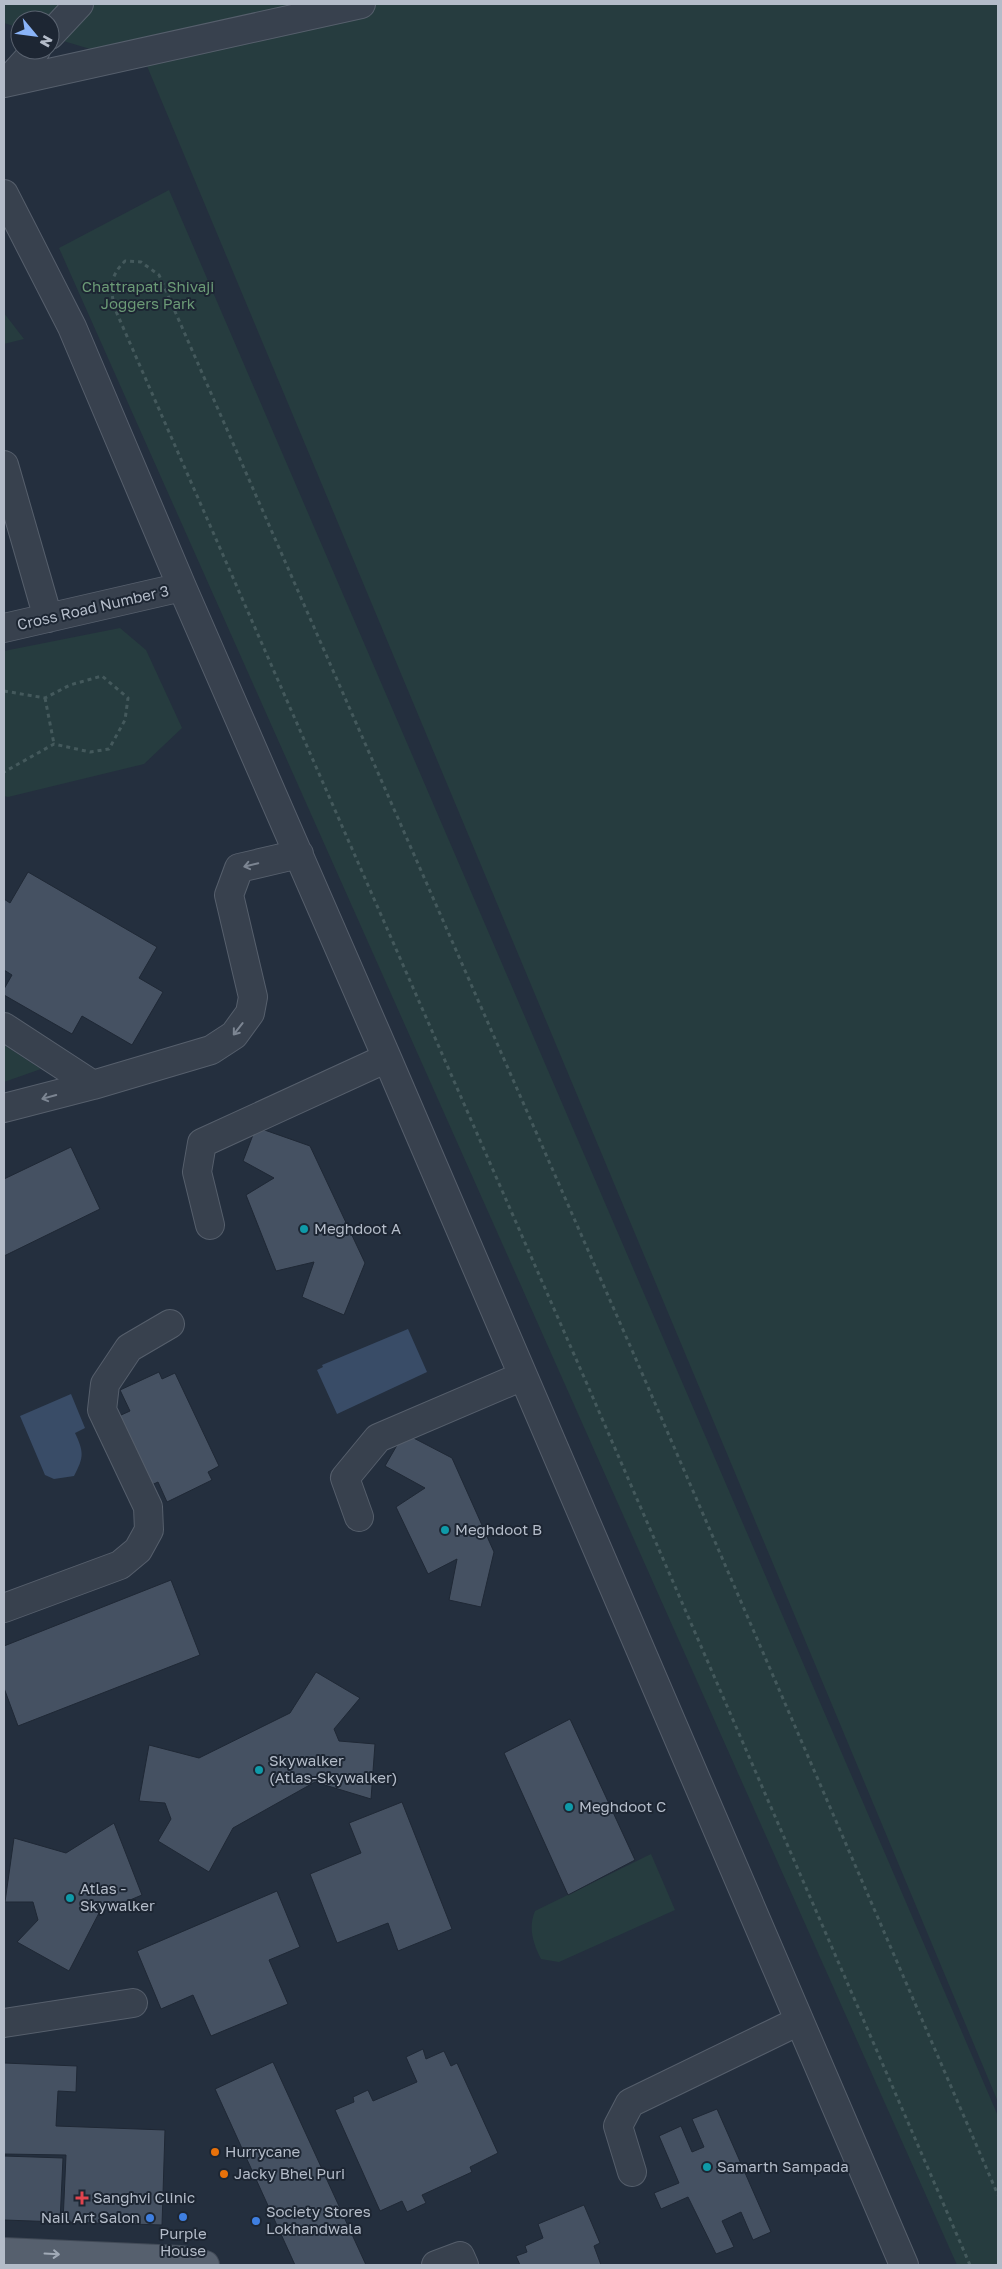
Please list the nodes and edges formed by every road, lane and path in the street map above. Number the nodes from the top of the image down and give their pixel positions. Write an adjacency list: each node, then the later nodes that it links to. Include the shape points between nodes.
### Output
1 (79, 4): 3 (street)
2 (361, 4): 5 (street)
3 (60, 24)
4 (26, 60): 5 (street)
5 (5, 82)
6 (4, 194): 8 (street, via 72,327)
7 (4, 465): 9 (street)
8 (182, 588): 9 (street, Cross Road Number 3); 15 (street)
9 (48, 618): 10 (street, Cross Road Number 3)
10 (4, 628)
11 (4, 691): 12 (path)
12 (45, 698): 13 (path); 13 (path, via 70,685 102,676 128,698 125,720 110,749 90,752)
13 (54, 744): 14 (path)
14 (4, 772)
15 (299, 854): 17 (street); 18 (street, one-way to 18, via 239,868 234,878 229,895 253,997 250,1013 234,1036 211,1050)
16 (4, 1027): 18 (street)
17 (387, 1058): 20 (street, via 202,1143 198,1172); 22 (street)
18 (94, 1085): 19 (street, one-way to 19)
19 (4, 1108)
20 (210, 1225)
21 (170, 1324): 24 (street, via 129,1348 105,1384 102,1410 148,1507 149,1530 138,1550 120,1565)
22 (523, 1376): 23 (street, via 378,1438 345,1478); 26 (street)
23 (359, 1517)
24 (4, 1608)
25 (133, 2003): 27 (street)
26 (799, 2021): 28 (street, via 630,2103 618,2126); 34 (street)
27 (4, 2023)
28 (632, 2172)
29 (998, 2195): 35 (path, via 642,1374 159,275 141,262 125,261 114,272 110,291 115,309)
30 (4, 2252): 31 (main road, one-way to 31, via 181,2260)
31 (205, 2265)
32 (436, 2265): 33 (street, via 460,2256)
33 (464, 2265)
34 (904, 2265)
35 (970, 2265)

